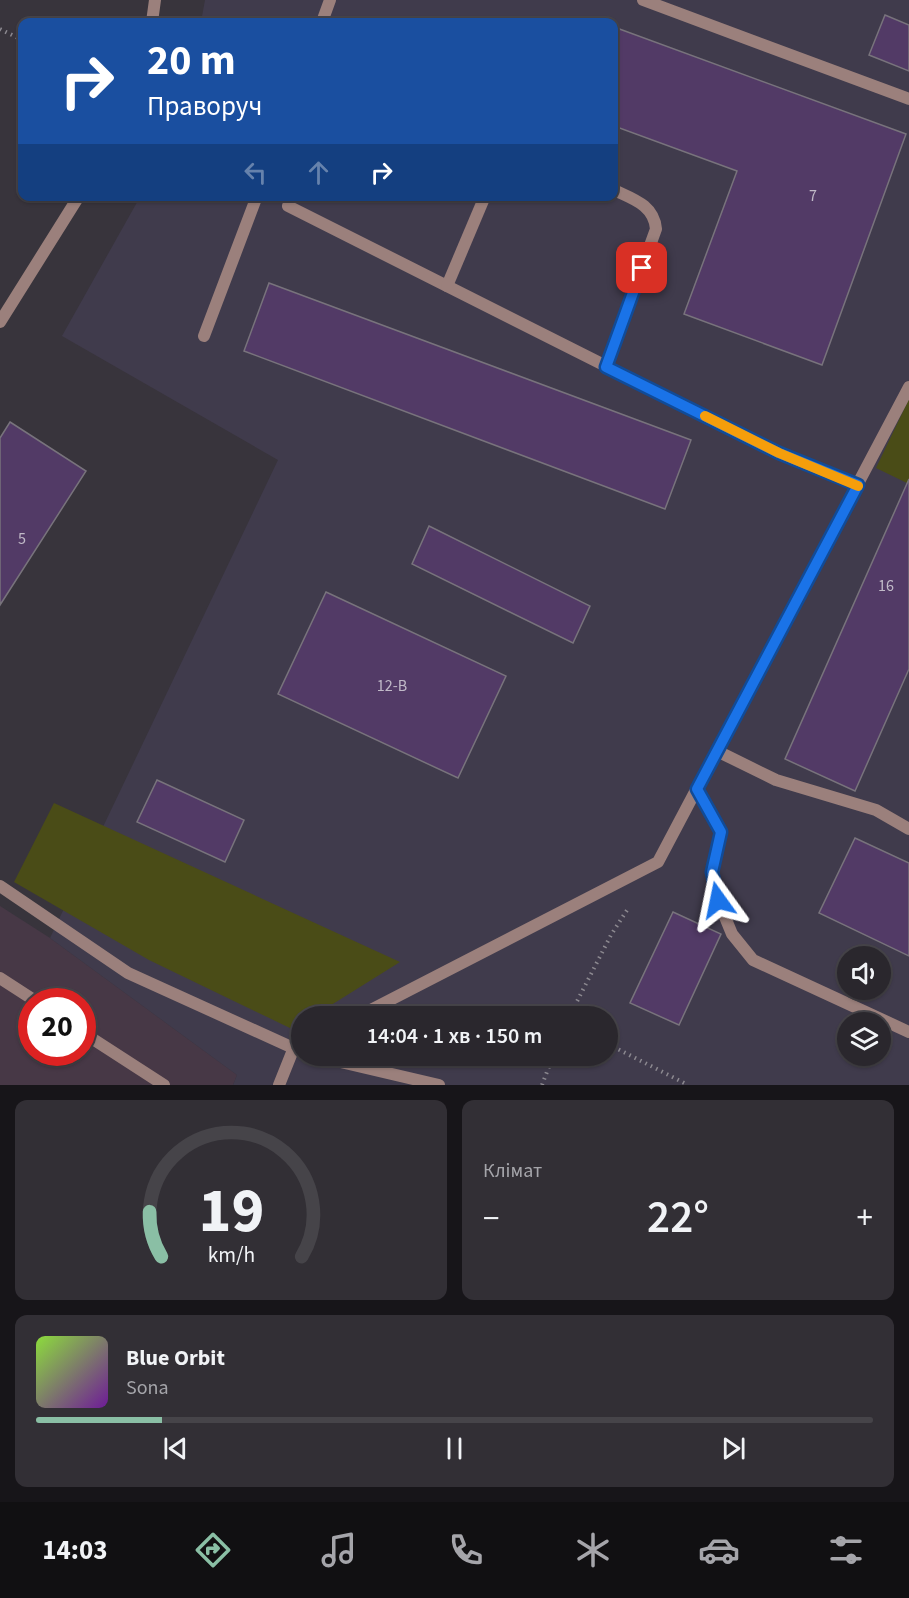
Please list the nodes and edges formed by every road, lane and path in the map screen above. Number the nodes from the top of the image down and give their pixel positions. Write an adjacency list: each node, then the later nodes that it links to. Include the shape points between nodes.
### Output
1 (155, 0): 4 (lane)
2 (330, 0): 5 (lane)
3 (643, 0): 8 (lane)
4 (153, 18)
5 (323, 18)
6 (0, 29): 7 (path)
7 (18, 38)
8 (909, 99)
9 (618, 192): 17 (lane, via 644,204 656,221 656,229)
10 (76, 201): 15 (lane)
11 (254, 201): 16 (lane)
12 (483, 201): 14 (lane)
13 (288, 206): 14 (lane)
14 (447, 286): 17 (lane)
15 (0, 322)
16 (204, 336)
17 (606, 367): 19 (lane, via 779,453)
18 (909, 387): 19 (lane)
19 (858, 485): 20 (lane)
20 (717, 751): 21 (lane); 22 (lane, via 776,780 876,810)
21 (697, 789): 27 (lane, via 658,862); 29 (lane, via 721,832 712,872 718,900 732,934 753,960)
22 (909, 829)
23 (0, 886): 31 (lane, via 128,973)
24 (634, 899): 28 (path)
25 (0, 978): 26 (lane)
26 (18, 990)
27 (378, 1006)
28 (575, 1006)
29 (909, 1032)
30 (96, 1041): 36 (lane)
31 (291, 1045)
32 (618, 1049): 40 (path)
33 (291, 1063): 37 (lane)
34 (358, 1066): 38 (lane)
35 (549, 1066): 39 (path)
36 (164, 1085)
37 (279, 1085)
38 (440, 1085)
39 (542, 1085)
40 (688, 1085)

